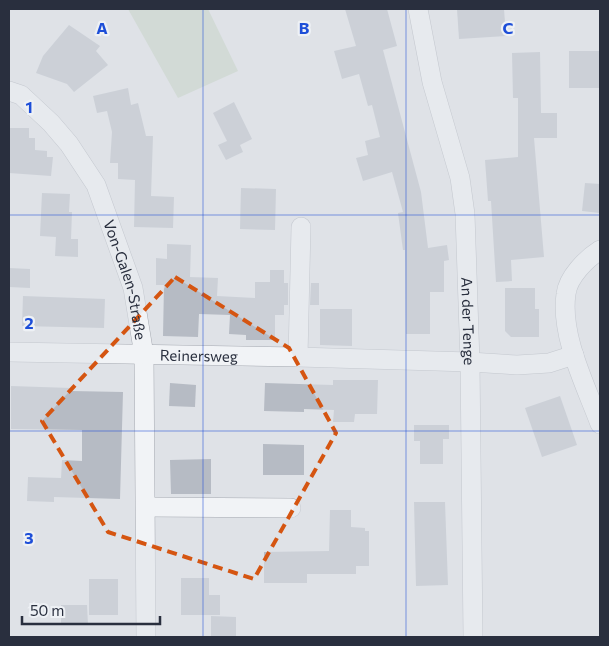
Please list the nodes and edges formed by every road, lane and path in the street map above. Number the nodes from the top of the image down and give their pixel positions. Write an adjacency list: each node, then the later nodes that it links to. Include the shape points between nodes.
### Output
1 (418, 9): 9 (street, An der Tenge, via 432,82 460,178)
2 (9, 91): 6 (street, Von-Galen-Straße, via 21,95 51,123 96,185 133,288)
3 (301, 228): 8 (street)
4 (600, 250): 7 (street, via 578,269 566,293 566,322)
5 (9, 352): 6 (street, Reinersweg)
6 (144, 355): 8 (street, Reinersweg); 11 (street, Von-Galen-Straße)
7 (574, 355): 9 (street, Reinersweg, via 549,363); 10 (street)
8 (298, 357): 9 (street, Reinersweg)
9 (470, 362): 14 (street, An der Tenge)
10 (600, 424)
11 (146, 507): 12 (street); 13 (street, Von-Galen-Straße)
12 (291, 508)
13 (146, 637)
14 (473, 637)

